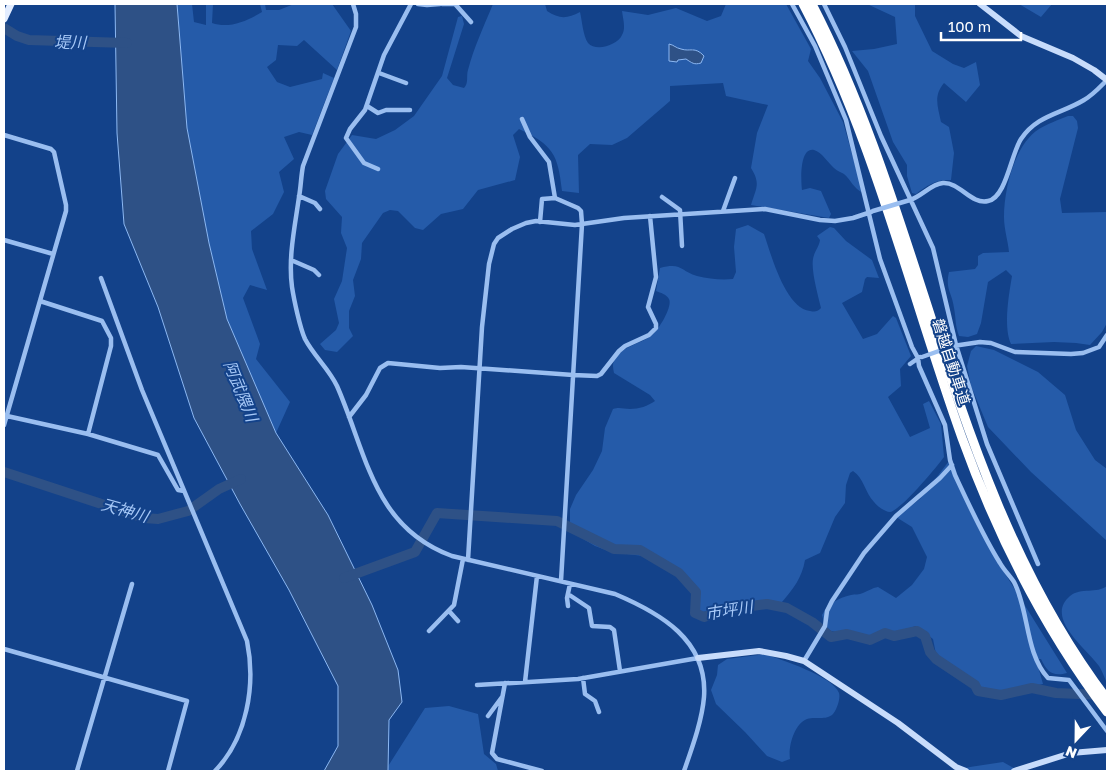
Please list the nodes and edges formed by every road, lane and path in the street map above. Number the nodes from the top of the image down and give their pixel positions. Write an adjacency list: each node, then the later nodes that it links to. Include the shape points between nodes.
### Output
1 (11, 4): 12 (main road)
2 (353, 4): 23 (street, via 356,27 303,166)
3 (411, 4): 14 (street, via 384,55)
4 (418, 4): 5 (street)
5 (441, 4): 6 (street)
6 (456, 4): 13 (street)
7 (792, 4): 29 (street, via 815,46 846,120)
8 (803, 4): 66 (highway, 磐越自動車道, via 856,123 940,375 998,527 1053,632)
9 (812, 4): 66 (highway, 磐越自動車道, via 863,119 983,470 1005,522)
10 (824, 4): 26 (street, via 846,47)
11 (980, 4): 15 (street, via 1022,36 1073,58)
12 (4, 19)
13 (471, 22)
14 (379, 73): 16 (street); 17 (street)
15 (1107, 80): 26 (street, via 1084,100 1031,127 1017,146 1000,192 994,199 977,200 958,187 944,183)
16 (406, 83)
17 (367, 106): 18 (street, via 378,113); 21 (street, via 346,138 364,163)
18 (410, 110)
19 (522, 119): 24 (street, via 530,137 549,162)
20 (4, 135): 36 (street, via 54,152 66,205)
21 (378, 169)
22 (735, 178): 28 (street)
23 (300, 196): 27 (street); 37 (street)
24 (555, 198): 32 (street, via 542,200); 33 (street, via 578,208)
25 (662, 198): 30 (street)
26 (910, 200): 29 (street, bridge); 42 (street, via 933,248)
27 (320, 209)
28 (723, 211): 29 (street, via 765,209 828,221); 30 (street)
29 (871, 212): 43 (street, via 883,268 912,346)
30 (681, 214): 31 (street); 35 (street)
31 (650, 216): 33 (street); 46 (street, via 656,276 648,306 656,328 650,336 619,351 601,374)
32 (540, 222): 33 (street, via 567,226); 45 (street, via 512,229 494,244 486,285)
33 (582, 224): 46 (street)
34 (4, 240): 36 (street)
35 (682, 246)
36 (53, 254): 40 (street)
37 (291, 260): 38 (street); 48 (street, via 292,287 305,339 333,379)
38 (319, 275)
39 (101, 278): 52 (street)
40 (40, 301): 47 (street); 50 (street, via 102,320 111,338)
41 (1107, 335): 42 (street, via 1099,346 1071,354 1015,352 980,342)
42 (954, 345): 43 (street, bridge); 54 (street, via 987,444)
43 (920, 357): 44 (street); 51 (street, via 919,366 945,425)
44 (910, 364)
45 (479, 370): 46 (street); 48 (street, via 388,363 380,368 366,396); 53 (street)
46 (574, 375): 56 (street)
47 (6, 416): 49 (street); 50 (street)
48 (349, 417): 53 (street, via 380,494 396,519 414,536 440,552)
49 (4, 425)
50 (88, 434): 52 (street, via 158,456 178,490)
51 (952, 466): 67 (street, via 896,516 864,553 832,601 825,626); 79 (street, via 1000,564 1014,583 1029,638 1044,673 1048,678 1069,680)
52 (184, 491): 83 (street, via 248,650 251,679 243,721 229,753)
53 (466, 560): 55 (street); 61 (street, via 456,600)
54 (1038, 564)
55 (537, 576): 56 (street); 71 (street)
56 (562, 582): 58 (street)
57 (132, 584): 69 (street)
58 (570, 584): 59 (street); 65 (street, via 615,594 635,603 678,631)
59 (568, 594): 60 (street); 68 (street, via 590,608 592,626 614,630)
60 (568, 606)
61 (449, 611): 62 (street); 63 (street)
62 (458, 621)
63 (429, 631)
64 (4, 649): 69 (street)
65 (698, 658): 67 (street, via 758,651); 68 (street); 85 (street, via 704,697)
66 (1076, 660): 75 (highway, 磐越自動車道); 77 (highway, 磐越自動車道)
67 (804, 661): 86 (street)
68 (620, 671): 70 (street)
69 (103, 678): 81 (street); 82 (street, via 187,701)
70 (583, 678): 71 (street); 76 (street, via 585,694 595,701)
71 (525, 682): 72 (street)
72 (505, 683): 73 (street); 74 (street)
73 (477, 686)
74 (503, 696): 78 (street); 84 (street, via 492,753 497,759)
75 (1107, 699)
76 (599, 712)
77 (1107, 712)
78 (488, 716)
79 (1107, 731)
80 (1107, 750): 87 (street, via 1071,753)
81 (77, 771)
82 (168, 771)
83 (215, 771)
84 (542, 771)
85 (684, 771)
86 (966, 771)
87 (1014, 771)

